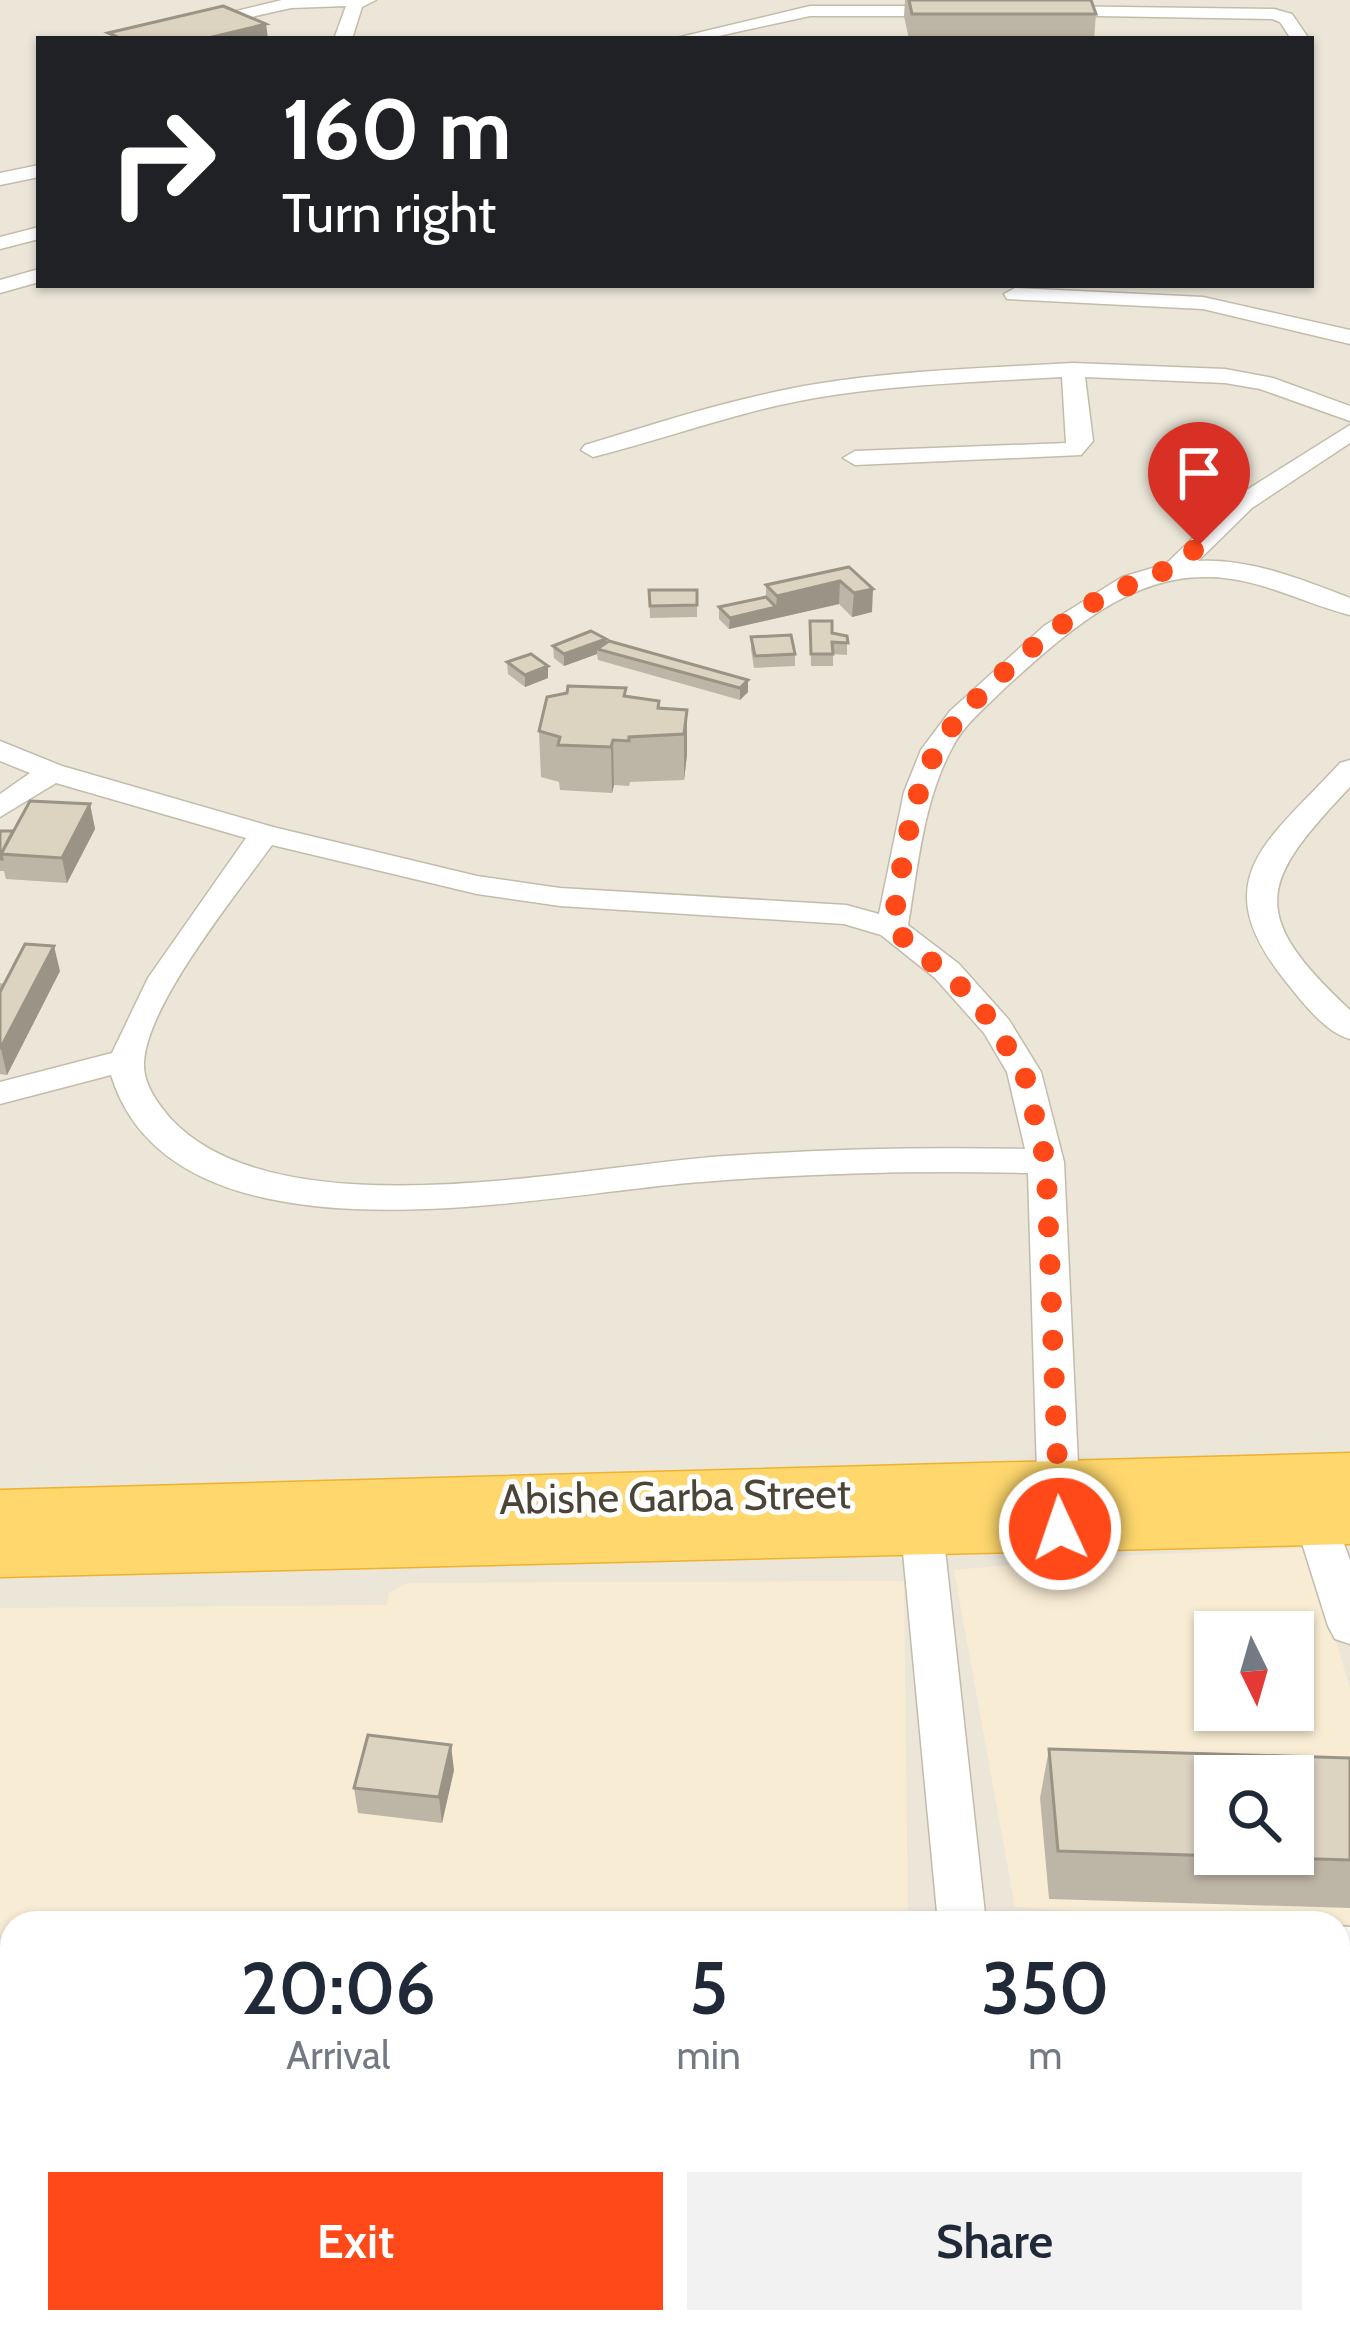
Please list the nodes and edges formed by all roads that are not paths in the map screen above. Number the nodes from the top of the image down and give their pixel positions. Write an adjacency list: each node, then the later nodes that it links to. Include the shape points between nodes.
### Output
1 (366, 0): 4 (street, via 290,3); 5 (street, via 355,4)
2 (965, 11): 6 (street, via 810,11)
3 (1031, 11): 7 (street, via 1100,18 1274,14)
4 (144, 36)
5 (344, 36)
6 (695, 36)
7 (1298, 36)
8 (36, 172): 9 (street)
9 (0, 179)
10 (36, 234): 11 (street)
11 (0, 243)
12 (36, 276): 13 (street)
13 (0, 287)
14 (1015, 294): 15 (street, via 1203,303)
15 (1350, 337)
16 (1073, 370): 17 (street, via 1225,376); 19 (street, via 814,391); 20 (street, via 1081,441 1072,450)
17 (1350, 414)
18 (1350, 432): 21 (street, via 1243,503)
19 (592, 450)
20 (855, 458)
21 (1176, 568): 22 (street, via 1264,574); 28 (street, via 1092,603 962,715 936,749 911,823)
22 (1350, 607)
23 (0, 750): 25 (street)
24 (1350, 769): 29 (street, via 1268,863 1261,889 1271,938 1310,992)
25 (52, 772): 26 (street); 27 (street)
26 (0, 808)
27 (264, 834): 28 (street, via 532,894 846,915); 30 (street, via 169,972)
28 (892, 928): 32 (street, via 947,971 997,1027 1024,1072)
29 (1350, 1028)
30 (127, 1060): 31 (street); 32 (street, via 143,1109 178,1153 232,1177 327,1193 423,1196 851,1159)
31 (0, 1093)
32 (1046, 1162): 34 (street)
33 (1339, 1506): 34 (highway, Abishe Garba Street); 38 (street)
34 (1059, 1508): 35 (highway, Abishe Garba Street); 36 (highway, Abishe Garba Street)
35 (0, 1514)
36 (922, 1531): 37 (highway, Abishe Garba Street); 39 (street)
37 (0, 1552)
38 (1350, 1626)
39 (961, 1911)

